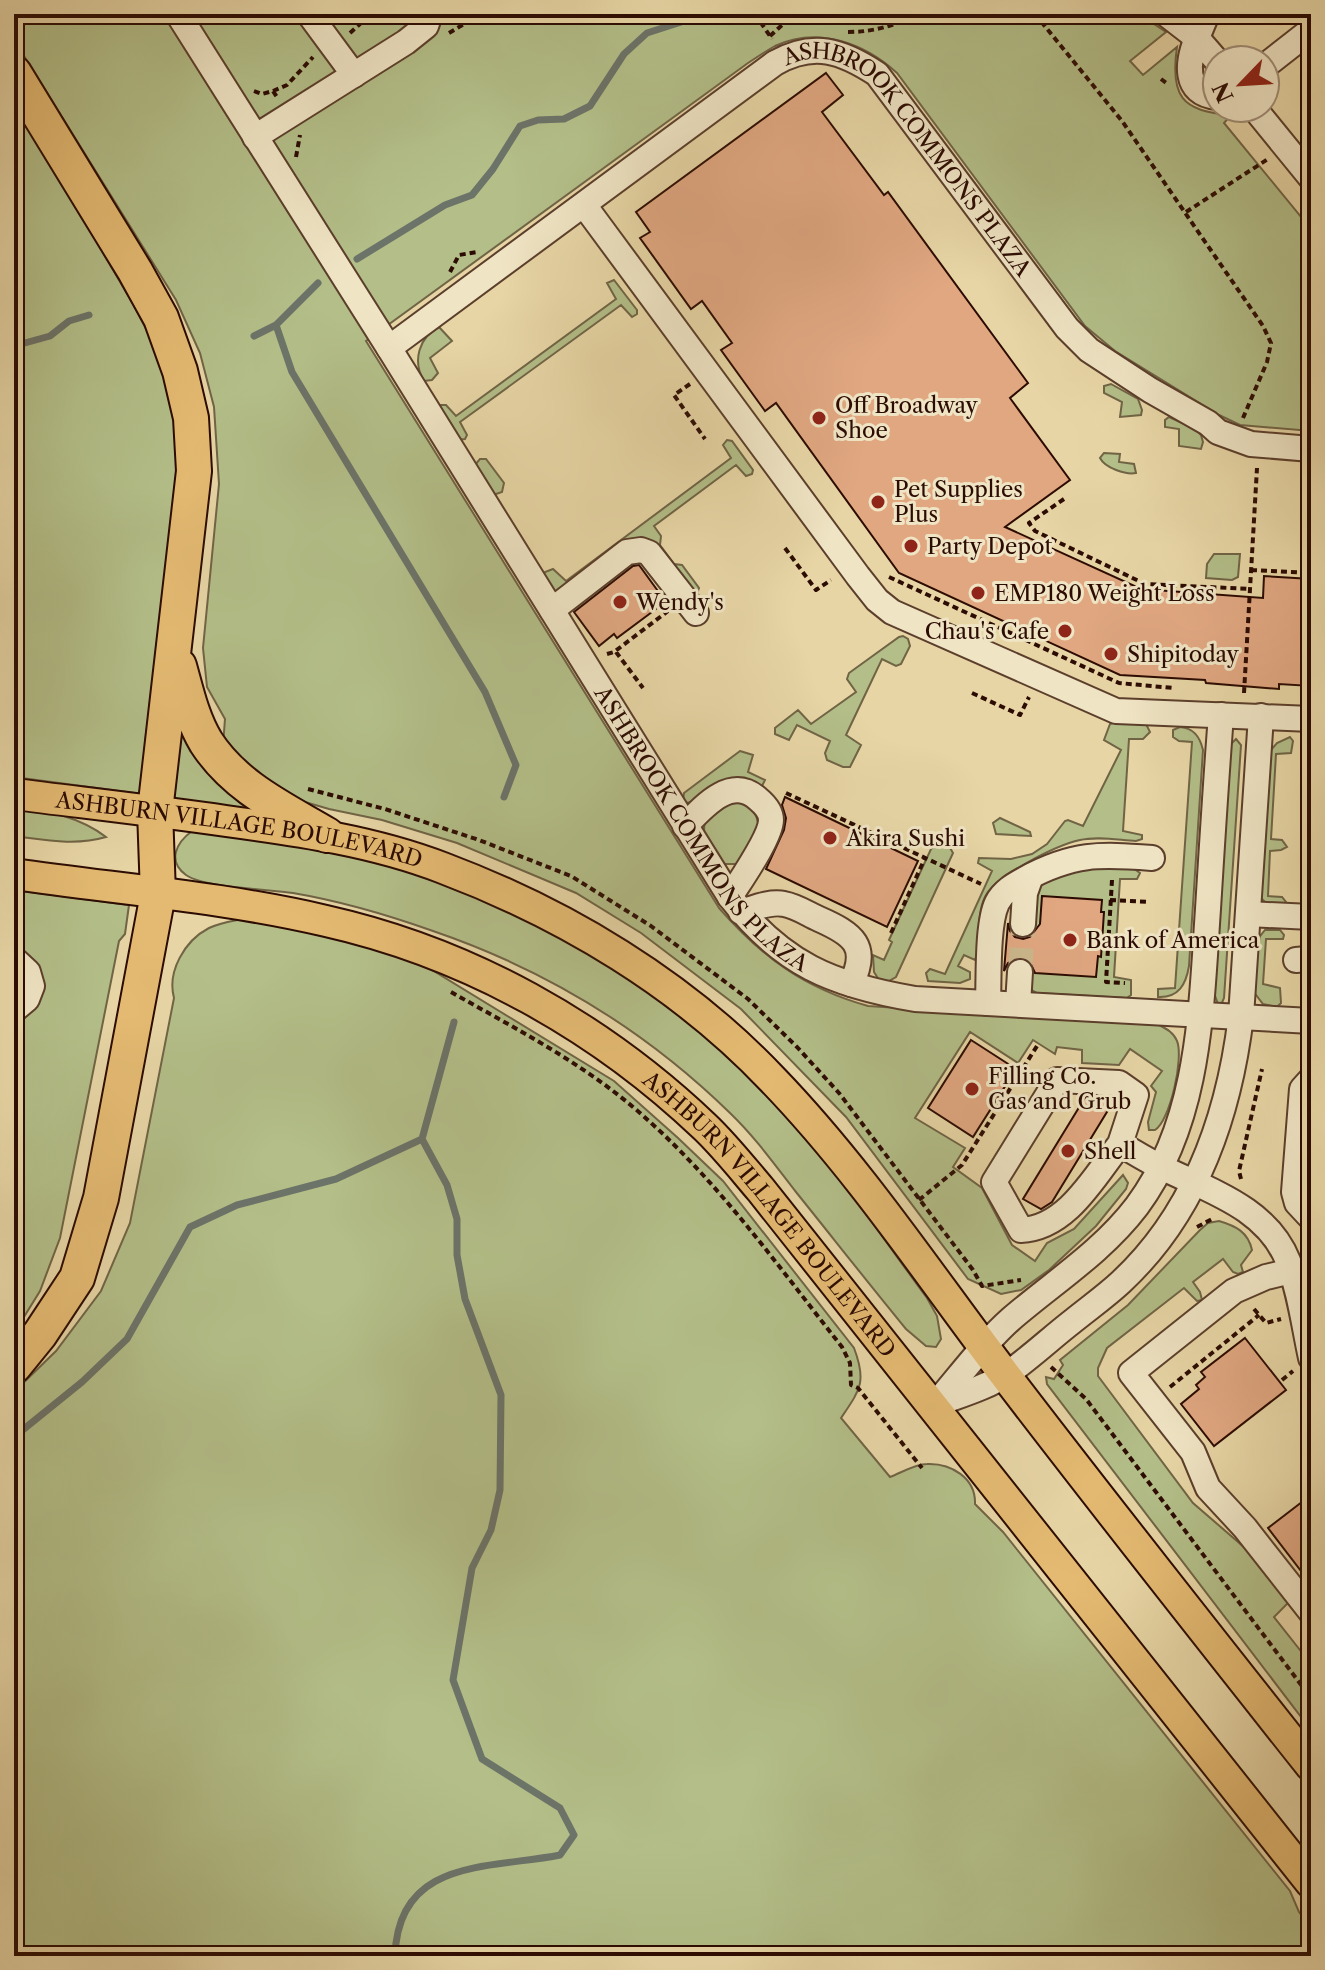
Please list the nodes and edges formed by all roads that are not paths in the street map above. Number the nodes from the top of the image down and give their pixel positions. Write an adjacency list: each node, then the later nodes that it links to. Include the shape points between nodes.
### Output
1 (178, 14): 14 (street, ASHBROOK COMMONS PLAZA)
2 (309, 14): 11 (street)
3 (430, 14): 11 (street, via 426,26)
4 (1166, 14): 7 (street)
5 (1207, 14): 7 (street)
6 (1311, 30): 9 (street)
7 (1197, 38): 8 (street); 12 (street, via 1188,70)
8 (1202, 44)
9 (1281, 53)
10 (14, 73): 21 (highway, via 135,271 161,318 180,371 191,418 194,471)
11 (354, 75): 14 (street)
12 (1201, 92)
13 (1267, 124): 15 (street)
14 (255, 137): 17 (street, ASHBROOK COMMONS PLAZA)
15 (1311, 178)
16 (584, 205): 17 (street, ASHBROOK COMMONS PLAZA); 18 (street, ASHBROOK COMMONS PLAZA, via 794,52 834,52 855,59 877,74 1067,328 1089,350 1218,432 1253,432); 23 (street, via 851,567 892,612 1116,711)
17 (389, 348): 19 (street, ASHBROOK COMMONS PLAZA)
18 (1311, 449)
19 (552, 610): 20 (street, via 627,552 641,550 654,557); 27 (street, ASHBROOK COMMONS PLAZA)
20 (696, 613)
21 (175, 649): 26 (highway); 28 (highway, via 205,741 229,771 244,786)
22 (1259, 705): 23 (street); 24 (street); 34 (street)
23 (1221, 715): 43 (street)
24 (1311, 719)
25 (14, 794): 26 (main road, ASHBURN VILLAGE BOULEVARD)
26 (155, 811): 28 (main road, ASHBURN VILLAGE BOULEVARD); 32 (highway)
27 (685, 826): 33 (street, ASHBROOK COMMONS PLAZA); 33 (street, via 703,806 731,790 751,793 770,814 772,821)
28 (327, 835): 52 (main road, ASHBURN VILLAGE BOULEVARD, via 439,866 534,907 646,972 717,1026 812,1122)
29 (1152, 858): 31 (street, via 1080,856)
30 (14, 874): 32 (main road, ASHBURN VILLAGE BOULEVARD)
31 (1031, 876): 36 (street); 40 (street, via 1003,894 994,911)
32 (158, 894): 54 (highway, via 101,1198 77,1278); 56 (main road, ASHBURN VILLAGE BOULEVARD, via 278,911 368,932 479,972 565,1018 706,1128)
33 (735, 904): 39 (street, ASHBROOK COMMONS PLAZA, via 762,934 803,965); 39 (street, via 785,904 841,929 860,956)
34 (1248, 914): 35 (street); 44 (street)
35 (1311, 917)
36 (1023, 924)
37 (14, 959): 42 (street, via 28,972 32,986)
38 (1020, 972): 41 (street)
39 (851, 984): 40 (street, ASHBROOK COMMONS PLAZA, via 915,999)
40 (988, 1003): 41 (street, ASHBROOK COMMONS PLAZA)
41 (1018, 1004): 43 (street, ASHBROOK COMMONS PLAZA)
42 (14, 1010)
43 (1201, 1015): 44 (street, ASHBROOK COMMONS PLAZA); 48 (street, via 1192,1076)
44 (1241, 1016): 45 (street, ASHBROOK COMMONS PLAZA); 49 (street, via 1227,1099)
45 (1311, 1021)
46 (1311, 1079): 50 (street, via 1302,1089 1294,1192)
47 (1120, 1144): 47 (street, via 1066,1212 1037,1229 1021,1230 994,1182 1057,1080 1119,1083 1136,1095); 48 (street)
48 (1160, 1167): 49 (street); 52 (street, via 1137,1205 1087,1259)
49 (1195, 1182): 51 (street, via 1260,1221 1276,1238); 55 (street, via 1160,1239 1121,1282)
50 (1311, 1218)
51 (1291, 1271): 53 (street); 57 (street, via 1234,1291 1131,1373 1193,1452 1208,1488)
52 (984, 1347): 55 (main road, ASHBURN VILLAGE BOULEVARD); 56 (street)
53 (1311, 1358)
54 (14, 1366)
55 (1005, 1375): 56 (street); 58 (main road, ASHBURN VILLAGE BOULEVARD)
56 (934, 1405): 59 (main road, ASHBURN VILLAGE BOULEVARD)
57 (1311, 1612)
58 (1311, 1766)
59 (1311, 1883)

